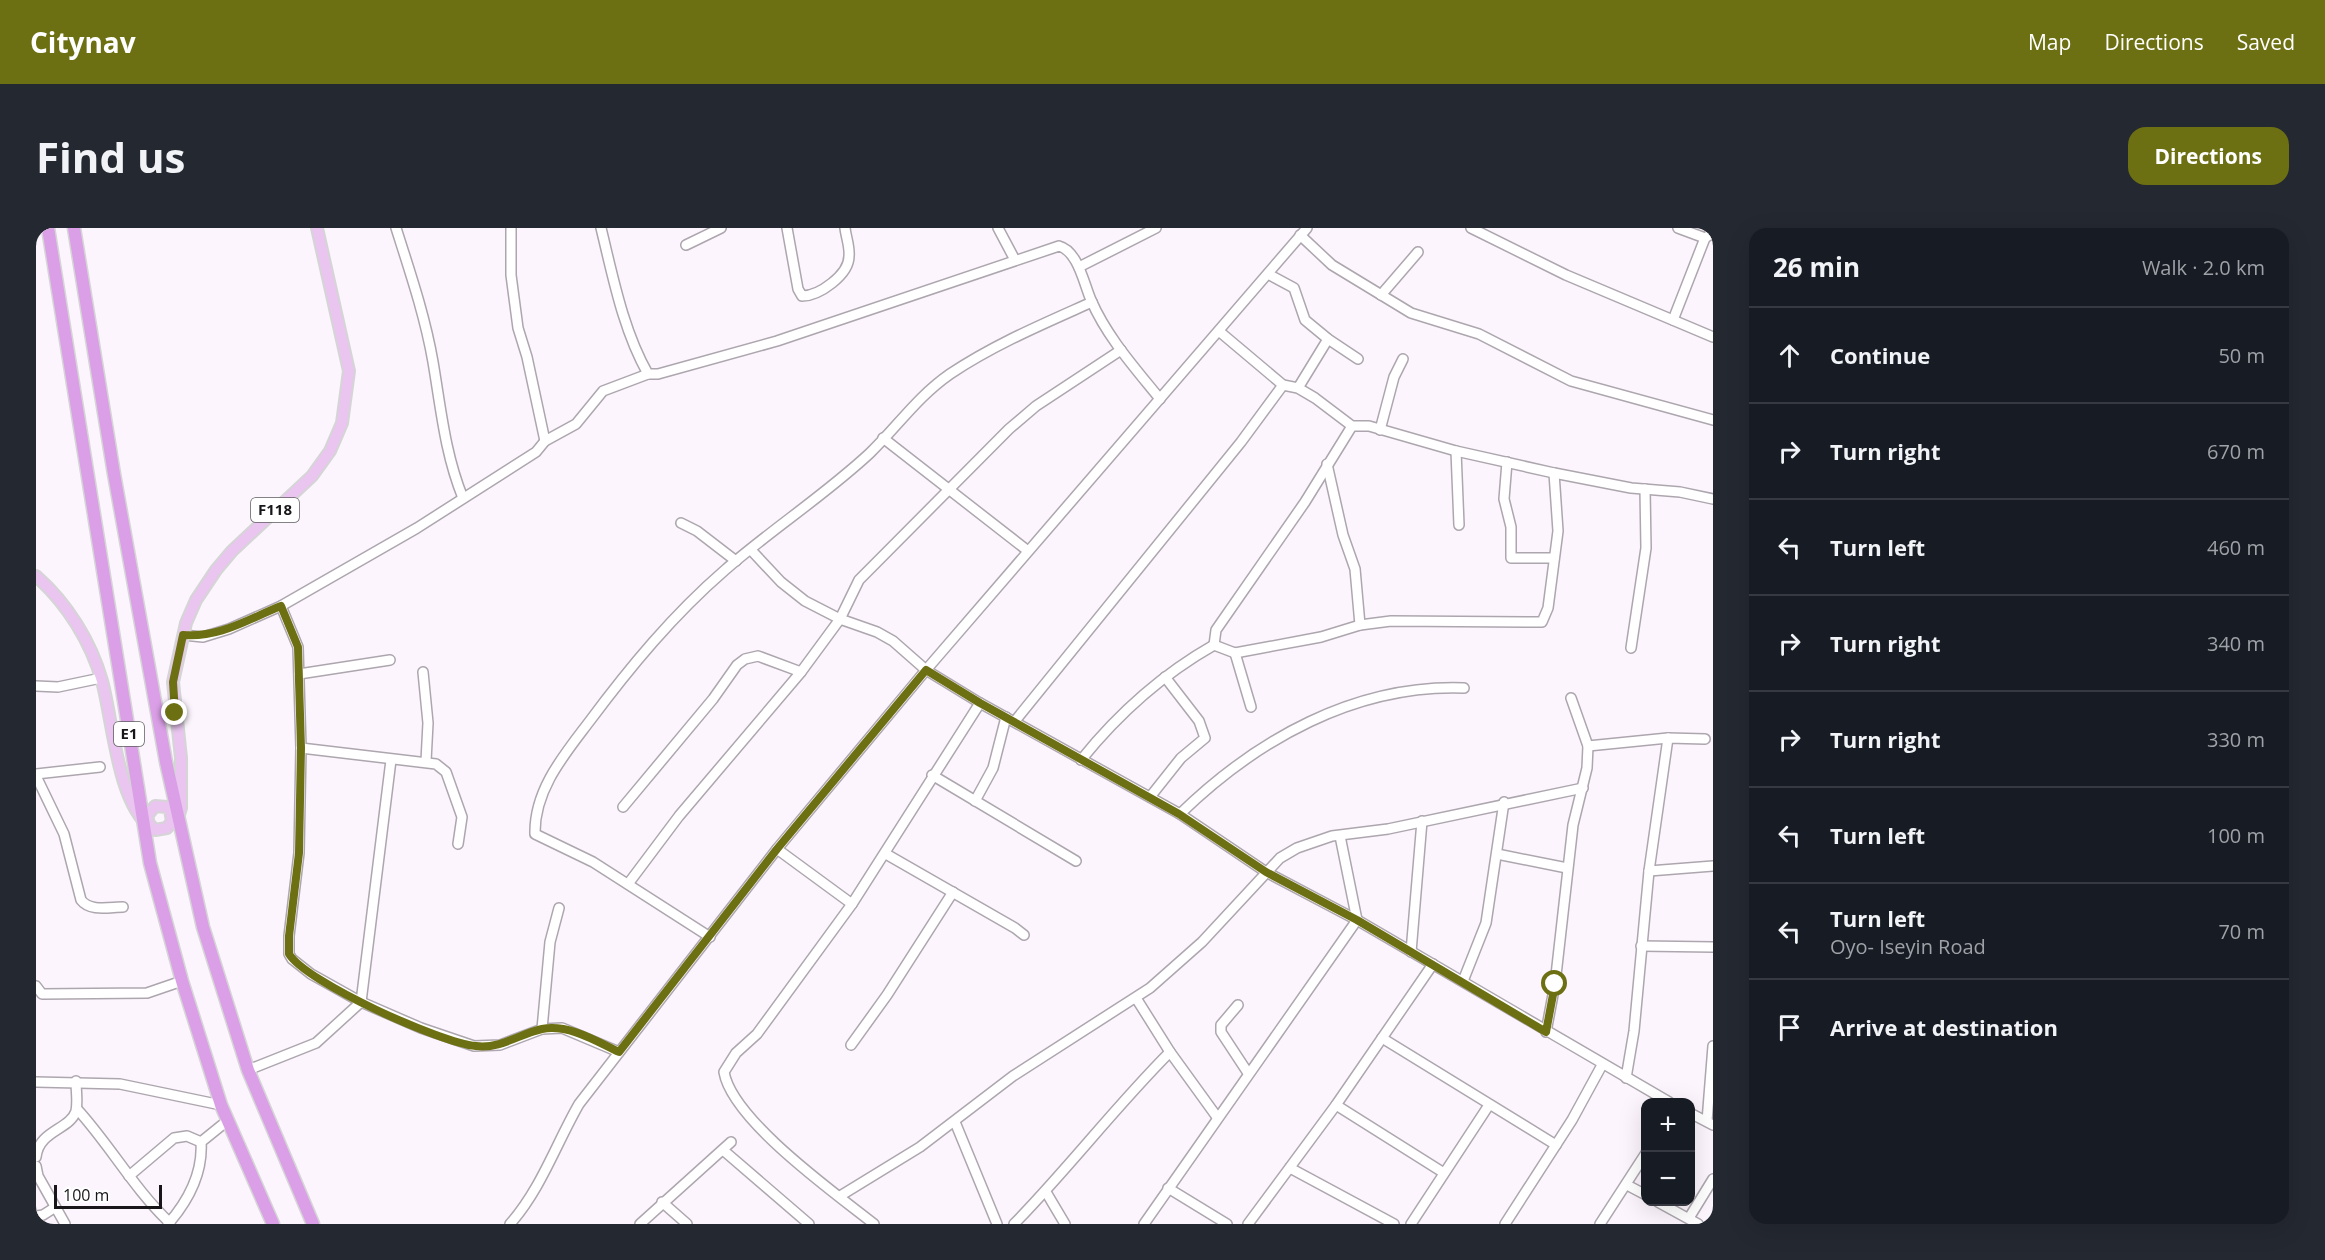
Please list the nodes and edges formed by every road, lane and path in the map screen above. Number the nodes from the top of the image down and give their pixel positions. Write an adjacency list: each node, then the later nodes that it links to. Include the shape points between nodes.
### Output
1 (48, 228): 93 (highway, E1)
2 (74, 228): 87 (highway, E1, via 114,474)
3 (317, 228): 57 (main road, F118, via 349,371 342,423 330,451 312,476 216,570 196,600)
4 (396, 228): 45 (street, via 422,310 445,440)
5 (511, 228): 38 (street, via 511,274 518,328)
6 (601, 228): 30 (street, via 615,287)
7 (721, 228): 16 (street)
8 (787, 228): 9 (street, via 798,289 806,296 819,293 842,272 850,258)
9 (845, 228)
10 (998, 228): 18 (street)
11 (1156, 228): 19 (street)
12 (1470, 228): 23 (street, via 1566,275)
13 (1678, 228): 15 (street)
14 (1304, 232): 20 (street); 21 (street, via 1332,266)
15 (1709, 235): 23 (street)
16 (686, 245)
17 (1418, 252): 21 (street)
18 (1015, 260): 19 (street, via 1059,246 1067,250); 30 (street, via 777,341)
19 (1078, 267): 22 (street)
20 (1268, 274): 24 (street); 26 (street, via 1294,288 1305,320)
21 (1381, 295): 34 (street, via 1411,313 1479,334 1571,381)
22 (1092, 302): 27 (street); 37 (street, via 1006,340 957,369 911,405)
23 (1673, 320): 25 (street)
24 (1220, 332): 31 (street); 33 (street)
25 (1713, 337)
26 (1328, 339): 28 (street); 32 (street)
27 (1121, 350): 33 (street); 44 (street, via 1036,406)
28 (1358, 359)
29 (1403, 359): 36 (street, via 1394,377)
30 (648, 374): 38 (street, via 603,391 576,424)
31 (1283, 385): 32 (street); 73 (street, via 1241,442)
32 (1298, 388): 35 (street)
33 (1160, 399): 50 (street)
34 (1713, 420)
35 (1352, 426): 36 (street); 41 (street)
36 (1380, 430): 39 (street)
37 (883, 438): 44 (street); 49 (street, via 870,453)
38 (545, 441): 45 (street, via 536,452)
39 (1456, 451): 40 (street); 48 (street)
40 (1507, 462): 42 (street); 51 (street, via 1504,499 1511,527 1511,558)
41 (1327, 464): 56 (street, via 1356,574); 58 (street, via 1216,630)
42 (1554, 473): 43 (street); 51 (street, via 1558,531)
43 (1645, 489): 46 (street); 59 (street, via 1646,548)
44 (949, 491): 50 (street); 55 (street, via 860,580)
45 (463, 498): 54 (street)
46 (1713, 499)
47 (681, 523): 52 (street)
48 (1459, 525)
49 (751, 550): 52 (street); 55 (street, via 781,582)
50 (1028, 551): 62 (street)
51 (1554, 558): 56 (street, via 1548,608 1542,622 1391,621)
52 (736, 561): 105 (street, via 676,616 627,671 555,767 544,791 535,834)
53 (36, 576): 67 (main road, via 73,618)
54 (281, 606): 57 (street, via 203,637); 65 (street, via 298,647)
55 (840, 619): 62 (street, via 893,641); 64 (street)
56 (1360, 625): 60 (street, via 1321,637)
57 (183, 635): 84 (main road, F118, via 173,682)
58 (1214, 645): 60 (street); 66 (street)
59 (1631, 648)
60 (1234, 653): 72 (street)
61 (390, 660): 65 (street)
62 (926, 670): 71 (street); 97 (street)
63 (423, 672): 80 (street, via 428,723)
64 (801, 672): 90 (street, via 758,656 737,665); 105 (street, via 679,816)
65 (299, 674): 77 (street)
66 (1165, 677): 79 (street, via 1107,726); 86 (street, via 1199,721 1205,738 1176,763)
67 (101, 678): 68 (street, via 58,687); 93 (main road, via 129,792)
68 (36, 686)
69 (1464, 688): 92 (street, via 1418,689 1356,704 1298,726 1230,768)
70 (1571, 698): 76 (street)
71 (980, 703): 73 (street); 83 (street)
72 (1251, 707)
73 (1011, 719): 79 (street); 88 (street, via 993,768)
74 (1668, 738): 75 (street); 76 (street); 103 (street)
75 (1705, 740)
76 (1587, 746): 85 (street)
77 (301, 748): 78 (street); 121 (street, via 299,853 289,954 311,974)
78 (391, 760): 80 (street); 121 (street)
79 (1081, 760): 86 (street)
80 (426, 761): 96 (street, via 446,772 462,817)
81 (100, 767): 82 (street)
82 (36, 775): 108 (street, via 64,834 81,900 94,908)
83 (932, 775): 88 (street); 98 (street)
84 (182, 787): 87 (main road); 91 (main road, via 182,808)
85 (1583, 788): 89 (street); 102 (street)
86 (1150, 797): 92 (street)
87 (174, 798): 91 (highway, E1); 91 (main road)
88 (975, 801): 100 (street)
89 (1504, 802): 94 (street); 99 (street)
90 (623, 807)
91 (170, 814): 93 (main road); 93 (main road, via 159,831); 131 (highway, E1)
92 (1179, 814): 104 (street)
93 (147, 816): 117 (highway, E1, via 150,863)
94 (1422, 821): 95 (street); 115 (street)
95 (1340, 836): 104 (street, via 1305,844 1280,858); 110 (street)
96 (458, 844)
97 (777, 849): 107 (street); 112 (street)
98 (886, 854): 106 (street); 107 (street)
99 (1497, 854): 102 (street); 118 (street, via 1486,923)
100 (1076, 861)
101 (1713, 866): 103 (street)
102 (1567, 868): 124 (street)
103 (1649, 871): 113 (street)
104 (1266, 872): 110 (street); 120 (street, via 1202,942)
105 (628, 884): 112 (street)
106 (953, 892): 111 (street); 126 (street)
107 (852, 904): 161 (street, via 758,1034 736,1053 724,1072 734,1097 757,1126)
108 (123, 907)
109 (559, 908): 123 (street, via 550,942)
110 (1357, 920): 115 (street); 132 (street)
111 (1024, 936)
112 (710, 937): 128 (street)
113 (1641, 946): 114 (street); 133 (street)
114 (1713, 947)
115 (1411, 952): 116 (street)
116 (1433, 964): 118 (street); 125 (street)
117 (182, 981): 119 (street, via 147,993 42,994); 137 (highway, E1)
118 (1463, 981): 124 (street)
119 (36, 987)
120 (1137, 998): 129 (street); 144 (street, via 1013,1077)
121 (361, 1002): 123 (street, via 474,1046 500,1045); 131 (street, via 316,1043)
122 (1238, 1005): 132 (street, via 1221,1025 1221,1032)
123 (542, 1029): 128 (street, via 562,1028)
124 (1546, 1032): 130 (street)
125 (1382, 1038): 138 (street); 139 (street)
126 (851, 1045)
127 (1713, 1046): 145 (street)
128 (619, 1052): 171 (street, via 579,1104 542,1180)
129 (1170, 1052): 142 (street); 159 (street)
130 (1602, 1065): 133 (street); 148 (street)
131 (248, 1070): 170 (highway, E1)
132 (1248, 1073): 142 (street)
133 (1626, 1078): 136 (street)
134 (36, 1082): 135 (street)
135 (76, 1082): 137 (street, via 152,1088); 140 (street)
136 (1663, 1098)
137 (221, 1105): 143 (highway, E1)
138 (1336, 1105): 153 (street); 154 (street)
139 (1489, 1105): 148 (street); 154 (street)
140 (77, 1109): 150 (street, via 73,1119 46,1137 37,1148); 155 (street)
141 (1695, 1116): 145 (street)
142 (1217, 1117): 158 (street)
143 (227, 1120): 146 (street); 169 (highway, E1)
144 (955, 1122): 161 (street); 176 (street)
145 (1710, 1123)
146 (201, 1142): 155 (street, via 187,1136 174,1138); 167 (street, via 202,1158 187,1200)
147 (731, 1142): 149 (street)
148 (1556, 1145): 184 (street)
149 (723, 1150): 162 (street); 174 (street)
150 (36, 1157)
151 (1641, 1161): 157 (street)
152 (36, 1166): 164 (street)
153 (1290, 1168): 181 (street); 182 (street)
154 (1444, 1173): 183 (street)
155 (129, 1176): 167 (street)
156 (1713, 1179): 166 (street)
157 (1627, 1185): 160 (street); 185 (street)
158 (1168, 1188): 179 (street); 180 (street)
159 (1046, 1192): 177 (street); 178 (street)
160 (1641, 1192)
161 (840, 1196): 175 (street)
162 (662, 1202): 172 (street); 173 (street)
163 (1666, 1206): 166 (street)
164 (54, 1208): 165 (street); 168 (street)
165 (36, 1216)
166 (1689, 1218): 186 (street)
167 (169, 1223)
168 (65, 1224)
169 (273, 1224)
170 (312, 1224)
171 (510, 1224)
172 (640, 1224)
173 (687, 1224)
174 (809, 1224)
175 (874, 1224)
176 (997, 1224)
177 (1014, 1224)
178 (1065, 1224)
179 (1144, 1224)
180 (1227, 1224)
181 (1248, 1224)
182 (1394, 1224)
183 (1411, 1224)
184 (1505, 1224)
185 (1600, 1224)
186 (1698, 1224)

